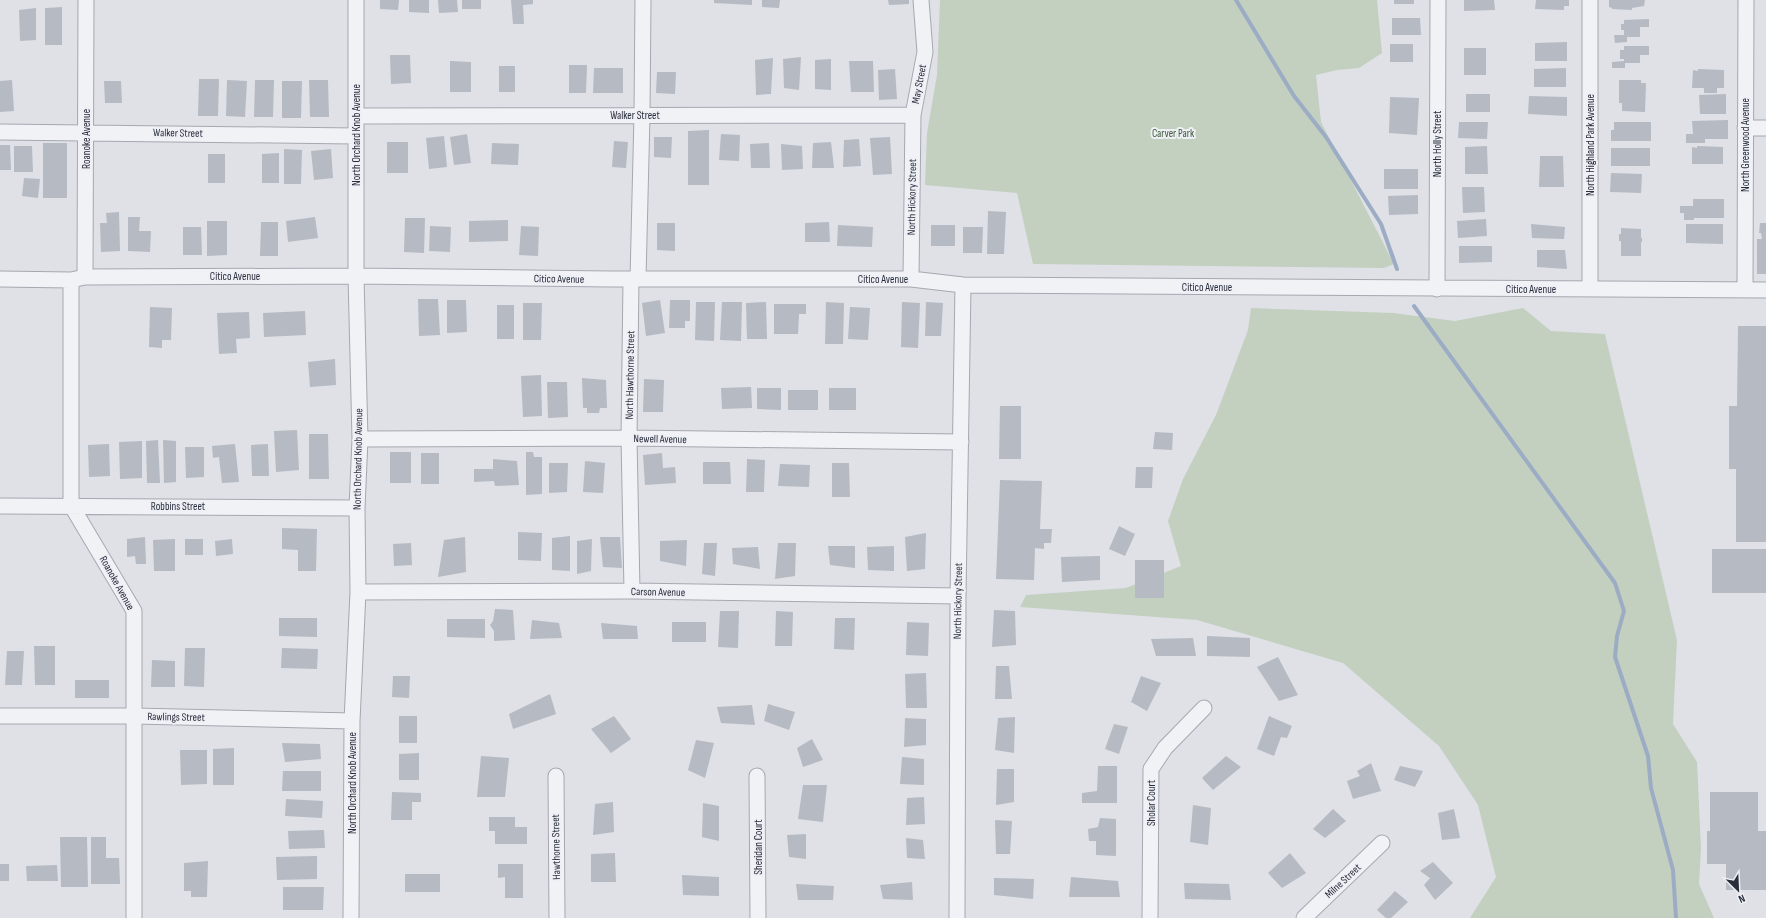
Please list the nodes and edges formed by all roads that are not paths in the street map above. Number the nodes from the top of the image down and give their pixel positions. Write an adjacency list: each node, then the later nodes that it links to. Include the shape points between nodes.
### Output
1 (86, 0): 14 (street, Roanoke Avenue)
2 (356, 0): 10 (street, North Orchard Knob Avenue)
3 (642, 0): 8 (street, North Hawthorne Street)
4 (922, 0): 9 (street, May Street, via 925,52)
5 (1438, 0): 22 (street, North Holly Street)
6 (1590, 0): 23 (street, North Highland Park Avenue)
7 (1746, 0): 11 (street, North Greenwood Avenue)
8 (642, 115): 9 (street, Walker Street); 10 (street, Walker Street); 19 (street, North Hawthorne Street)
9 (913, 115): 20 (street, North Hickory Street)
10 (356, 116): 15 (street, North Orchard Knob Avenue)
11 (1745, 128): 12 (street); 24 (street, North Greenwood Avenue)
12 (1766, 128)
13 (0, 132): 14 (street, Walker Street)
14 (86, 132): 15 (street, Walker Street); 18 (street, Roanoke Avenue)
15 (356, 136): 16 (street, North Orchard Knob Avenue)
16 (356, 276): 18 (street, Citico Avenue); 19 (street, Citico Avenue); 27 (street, North Orchard Knob Avenue)
17 (0, 279): 18 (street, Citico Avenue)
18 (78, 279): 30 (street, Roanoke Avenue)
19 (634, 279): 20 (street, Citico Avenue); 26 (street, North Hawthorne Street)
20 (911, 279): 21 (street, Citico Avenue)
21 (963, 285): 22 (street, Citico Avenue); 28 (street, North Hickory Street)
22 (1437, 289): 23 (street, Citico Avenue)
23 (1590, 289): 24 (street, Citico Avenue)
24 (1745, 289): 25 (street, Citico Avenue)
25 (1766, 290)
26 (629, 438): 27 (street, Newell Avenue); 28 (street, Newell Avenue); 33 (street, North Hawthorne Street)
27 (360, 439): 31 (street, North Orchard Knob Avenue)
28 (961, 442): 34 (street, North Hickory Street)
29 (0, 506): 30 (street, Robbins Street)
30 (72, 506): 31 (street, Robbins Street); 37 (street, Roanoke Avenue, via 134,611)
31 (357, 508): 32 (street, North Orchard Knob Avenue)
32 (358, 592): 33 (street, Carson Avenue); 38 (street, North Orchard Knob Avenue)
33 (632, 592): 34 (street, Carson Avenue)
34 (958, 596): 46 (street, North Hickory Street)
35 (1204, 708): 47 (street, Sholar Court, via 1165,748 1151,769)
36 (0, 716): 37 (street, Rawlings Street)
37 (134, 716): 38 (street, Rawlings Street); 42 (street, Roanoke Avenue)
38 (352, 721): 43 (street, North Orchard Knob Avenue)
39 (556, 776): 44 (street, Hawthorne Street)
40 (758, 776): 45 (street, Sheridan Court)
41 (1382, 843): 48 (street, Milne Street)
42 (134, 918)
43 (351, 918)
44 (557, 918)
45 (758, 918)
46 (957, 918)
47 (1150, 918)
48 (1304, 918)

